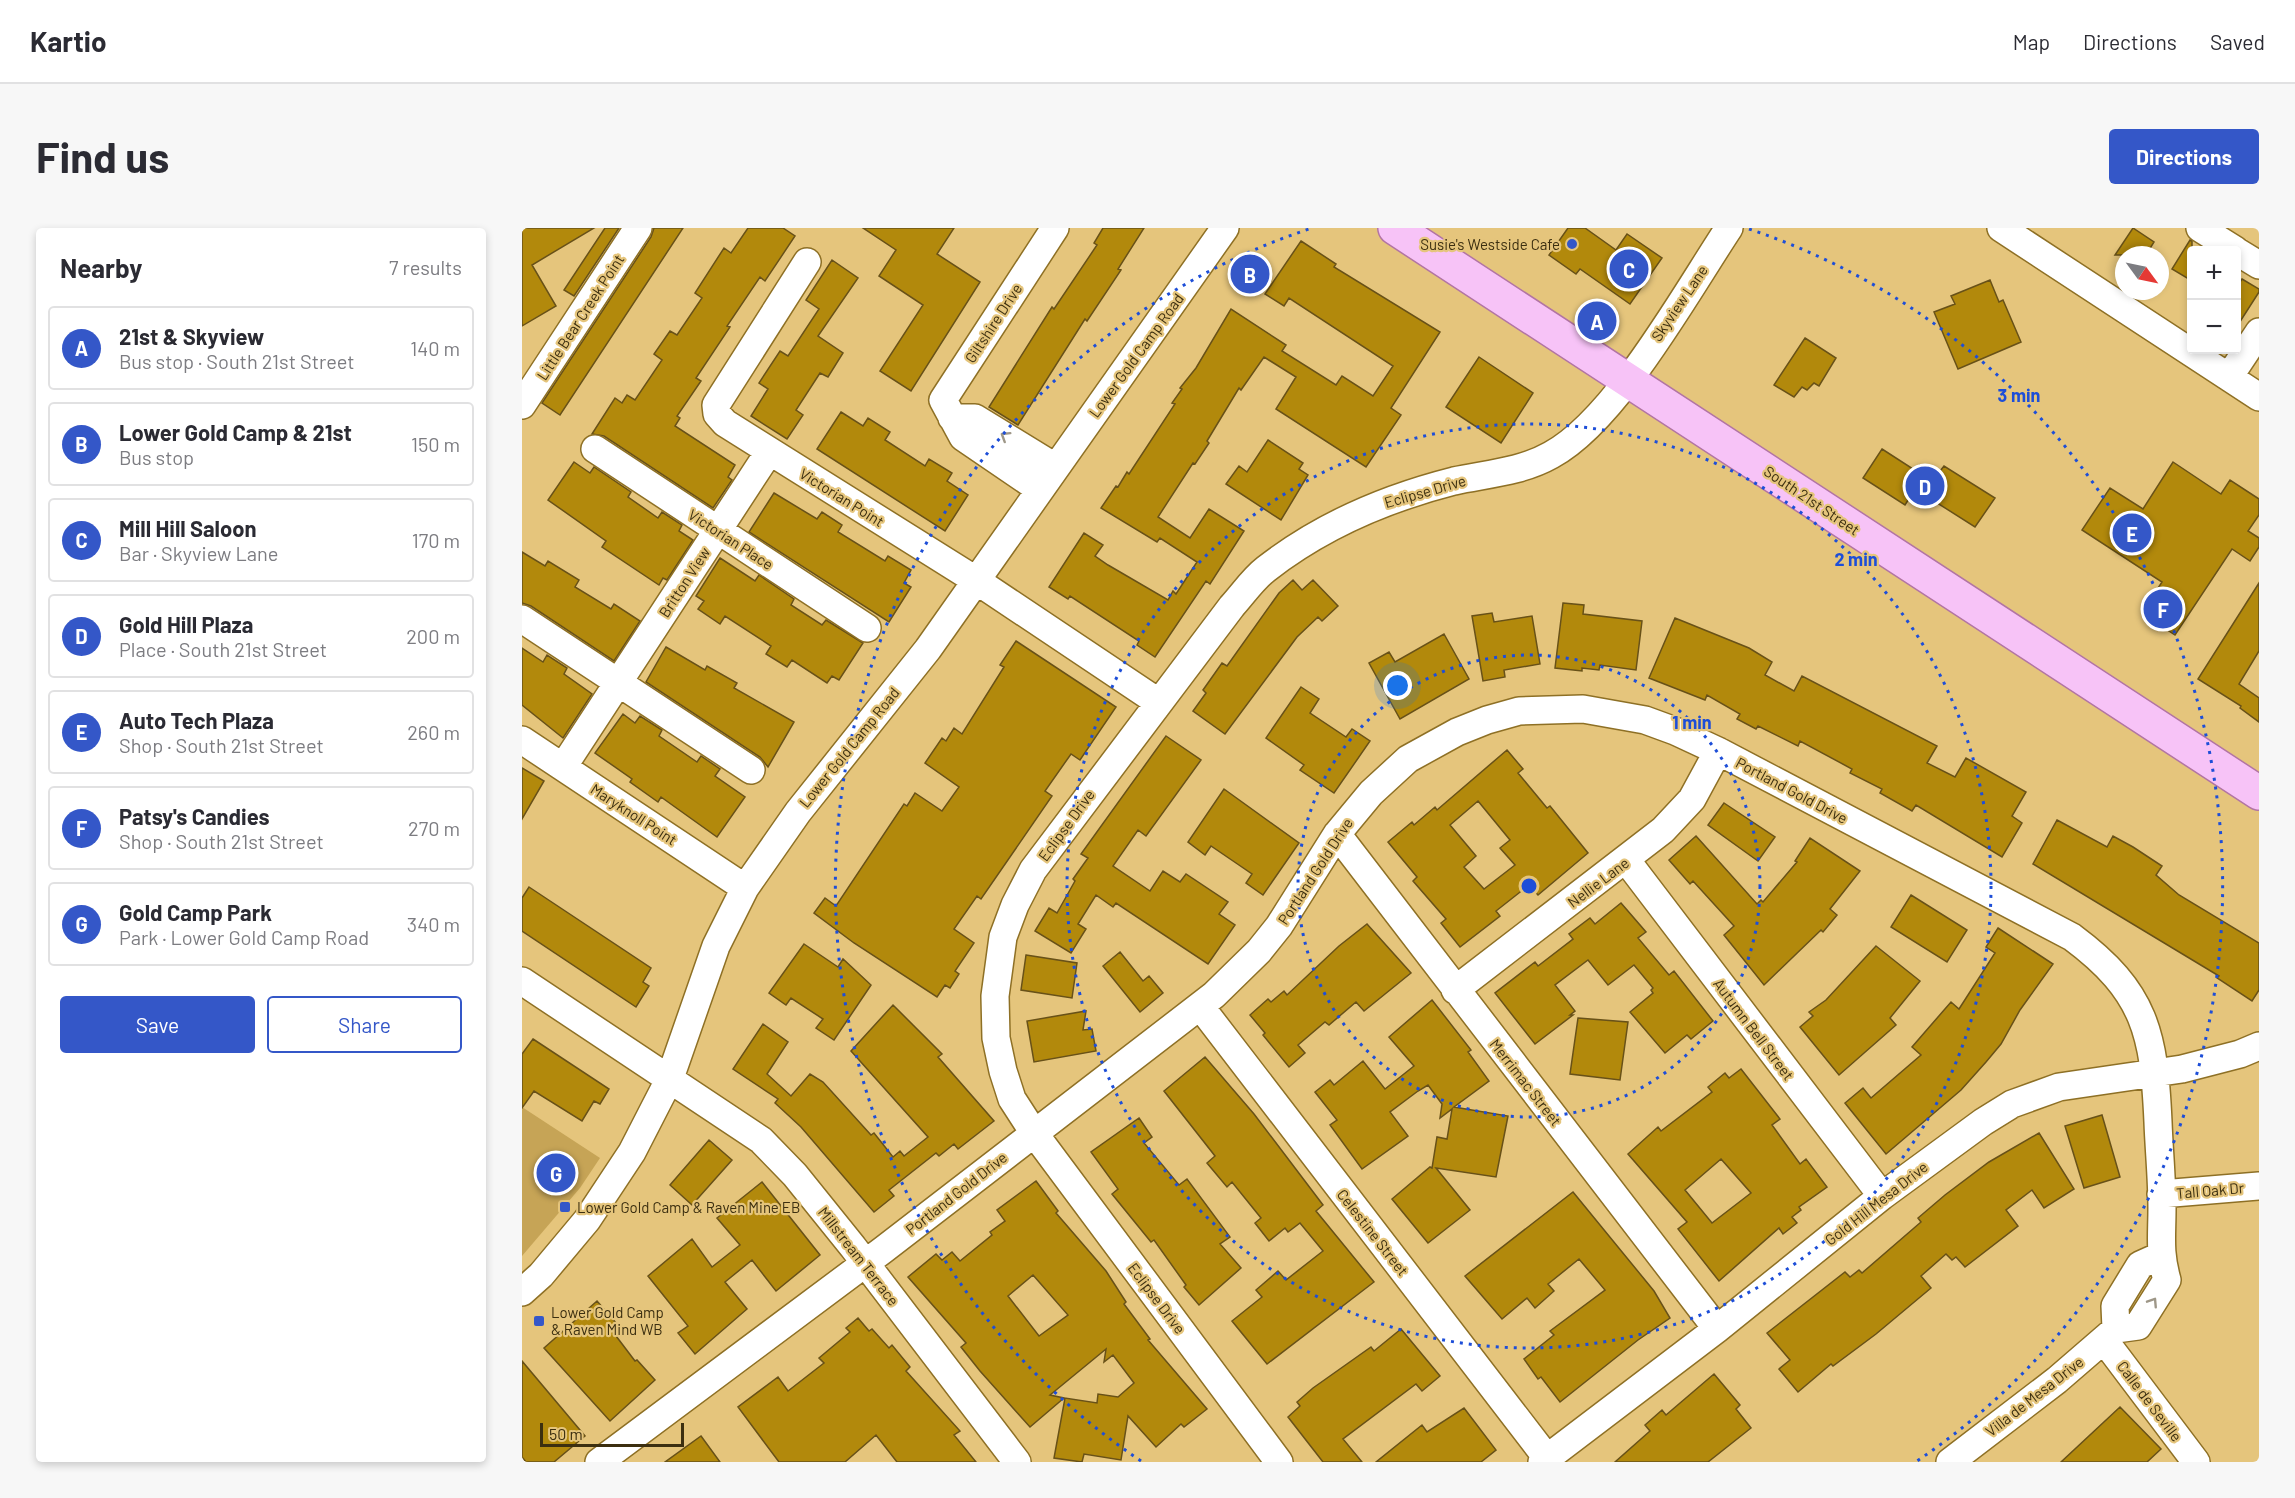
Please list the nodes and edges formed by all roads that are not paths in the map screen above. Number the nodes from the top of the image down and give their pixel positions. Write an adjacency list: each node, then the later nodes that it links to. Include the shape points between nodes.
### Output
1 (638, 228): 15 (street, Little Bear Creek Point)
2 (1055, 228): 16 (street, Giltshire Drive, via 943,399)
3 (1225, 228): 19 (street, Lower Gold Camp Road)
4 (1395, 228): 13 (main road, South 21st Street)
5 (1729, 228): 13 (street, Skyview Lane)
6 (2013, 231): 14 (street)
7 (2210, 231): 8 (street)
8 (2230, 246)
9 (2241, 254): 11 (street)
10 (807, 262): 18 (street, Victorian Point, via 716,405 717,414 725,423)
11 (2259, 265)
12 (2259, 332): 14 (street)
13 (1629, 379): 26 (street, Eclipse Drive, via 1572,440 1550,456 1513,470 1401,496 1326,530 1265,570); 31 (main road, South 21st Street)
14 (2249, 386)
15 (522, 405)
16 (952, 418): 19 (street, one-way to 16, via 975,418); 20 (street, Giltshire Drive, via 963,437)
17 (595, 449): 21 (street, Victorian Place)
18 (769, 452): 21 (street, Britton View); 22 (street, Victorian Point)
19 (1055, 467): 20 (street, Lower Gold Camp Road)
20 (1039, 489): 22 (street, Lower Gold Camp Road)
21 (718, 530): 24 (street, Victorian Place); 25 (street, Britton View)
22 (977, 581): 26 (street, Victorian Point); 34 (street, Lower Gold Camp Road, via 798,812)
23 (522, 619): 25 (street)
24 (867, 628)
25 (618, 682): 29 (street, Britton View); 30 (street)
26 (1158, 702): 41 (street, Eclipse Drive, via 1033,870 1003,937 995,996 996,1038 1012,1100)
27 (522, 740): 29 (street, Maryknoll Point)
28 (1718, 751): 32 (street, Portland Gold Drive, via 1675,731 1613,713 1552,708 1519,711 1457,732 1408,759 1355,810); 33 (street, Nellie Lane, via 1692,799 1664,831); 39 (street, Portland Gold Drive, via 2079,942 2110,969 2139,1007 2147,1026)
29 (563, 767): 34 (street, Maryknoll Point)
30 (751, 770)
31 (2259, 793)
32 (1337, 834): 36 (street, Merrimac Street); 37 (street, Portland Gold Drive, via 1279,926 1230,981)
33 (1627, 861): 36 (street, Nellie Lane); 44 (street, Autumn Bell Street)
34 (745, 888): 40 (street, Lower Gold Camp Road, via 716,946)
35 (522, 981): 40 (street, Millstream Terrace)
36 (1455, 990): 47 (street, Merrimac Street)
37 (1200, 1006): 41 (street, Portland Gold Drive); 49 (street, Celestine Street)
38 (2259, 1046): 39 (street, Gold Hill Mesa Drive, via 2209,1063)
39 (2156, 1074): 43 (street, Villa de Mesa Drive); 44 (street, Gold Hill Mesa Drive, via 2082,1082 2012,1104)
40 (670, 1078): 45 (street, Millstream Terrace, via 761,1140 795,1175); 46 (street, Lower Gold Camp Road, via 632,1152 586,1220)
41 (1034, 1133): 45 (street, Portland Gold Drive); 52 (street, Eclipse Drive)
42 (2259, 1186): 43 (street, Tall Oak Dr)
43 (2161, 1194): 48 (street, Villa de Mesa Drive, via 2160,1256 2167,1280 2138,1326)
44 (1882, 1196): 47 (street, Gold Hill Mesa Drive)
45 (865, 1264): 50 (street, Portland Gold Drive); 51 (street, Millstream Terrace)
46 (522, 1292)
47 (1717, 1329): 49 (street, Gold Hill Mesa Drive)
48 (2110, 1335): 53 (street, Villa de Mesa Drive); 54 (street, Calle de Seville)
49 (1544, 1460)
50 (599, 1462)
51 (1017, 1462)
52 (1280, 1462)
53 (1950, 1462)
54 (2196, 1462)

